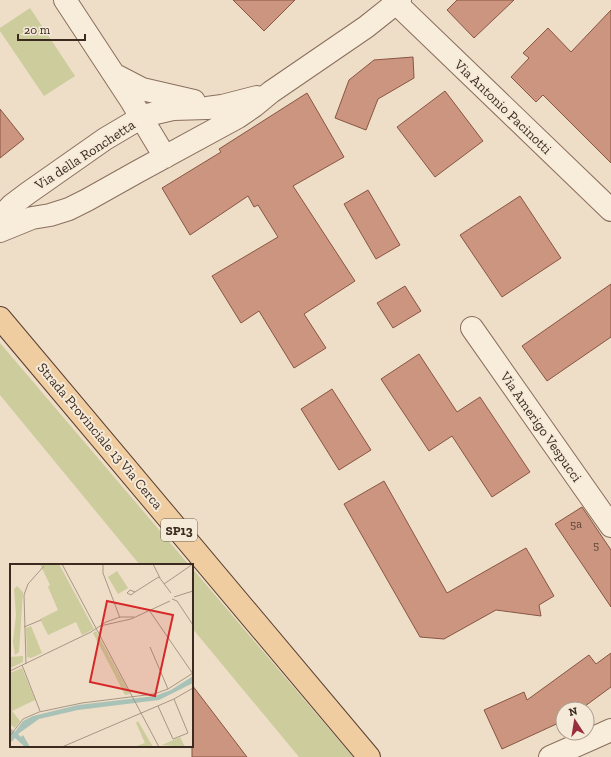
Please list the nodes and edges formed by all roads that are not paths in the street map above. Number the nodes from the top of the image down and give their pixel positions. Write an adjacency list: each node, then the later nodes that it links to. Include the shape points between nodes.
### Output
1 (65, 0): 3 (street)
2 (398, 2): 4 (street, Via della Ronchetta); 8 (street, Via Antonio Pacinotti)
3 (114, 74): 5 (street, via 142,89); 6 (street)
4 (271, 92): 5 (street, Via della Ronchetta); 7 (street, Via della Ronchetta, via 246,112)
5 (214, 107): 6 (street, Via della Ronchetta, via 174,109)
6 (142, 118): 7 (street); 9 (street, Via della Ronchetta, via 105,139 28,193)
7 (165, 157): 10 (street, Via della Ronchetta, via 68,209 32,218)
8 (611, 210)
9 (0, 218)
10 (0, 231)
11 (0, 318): 15 (main road, Strada Provinciale 13 Via Cerca / SP13)
12 (472, 328): 13 (street, Via Amerigo Vespucci)
13 (611, 526)
14 (611, 730): 16 (street)
15 (363, 750)
16 (550, 757)

